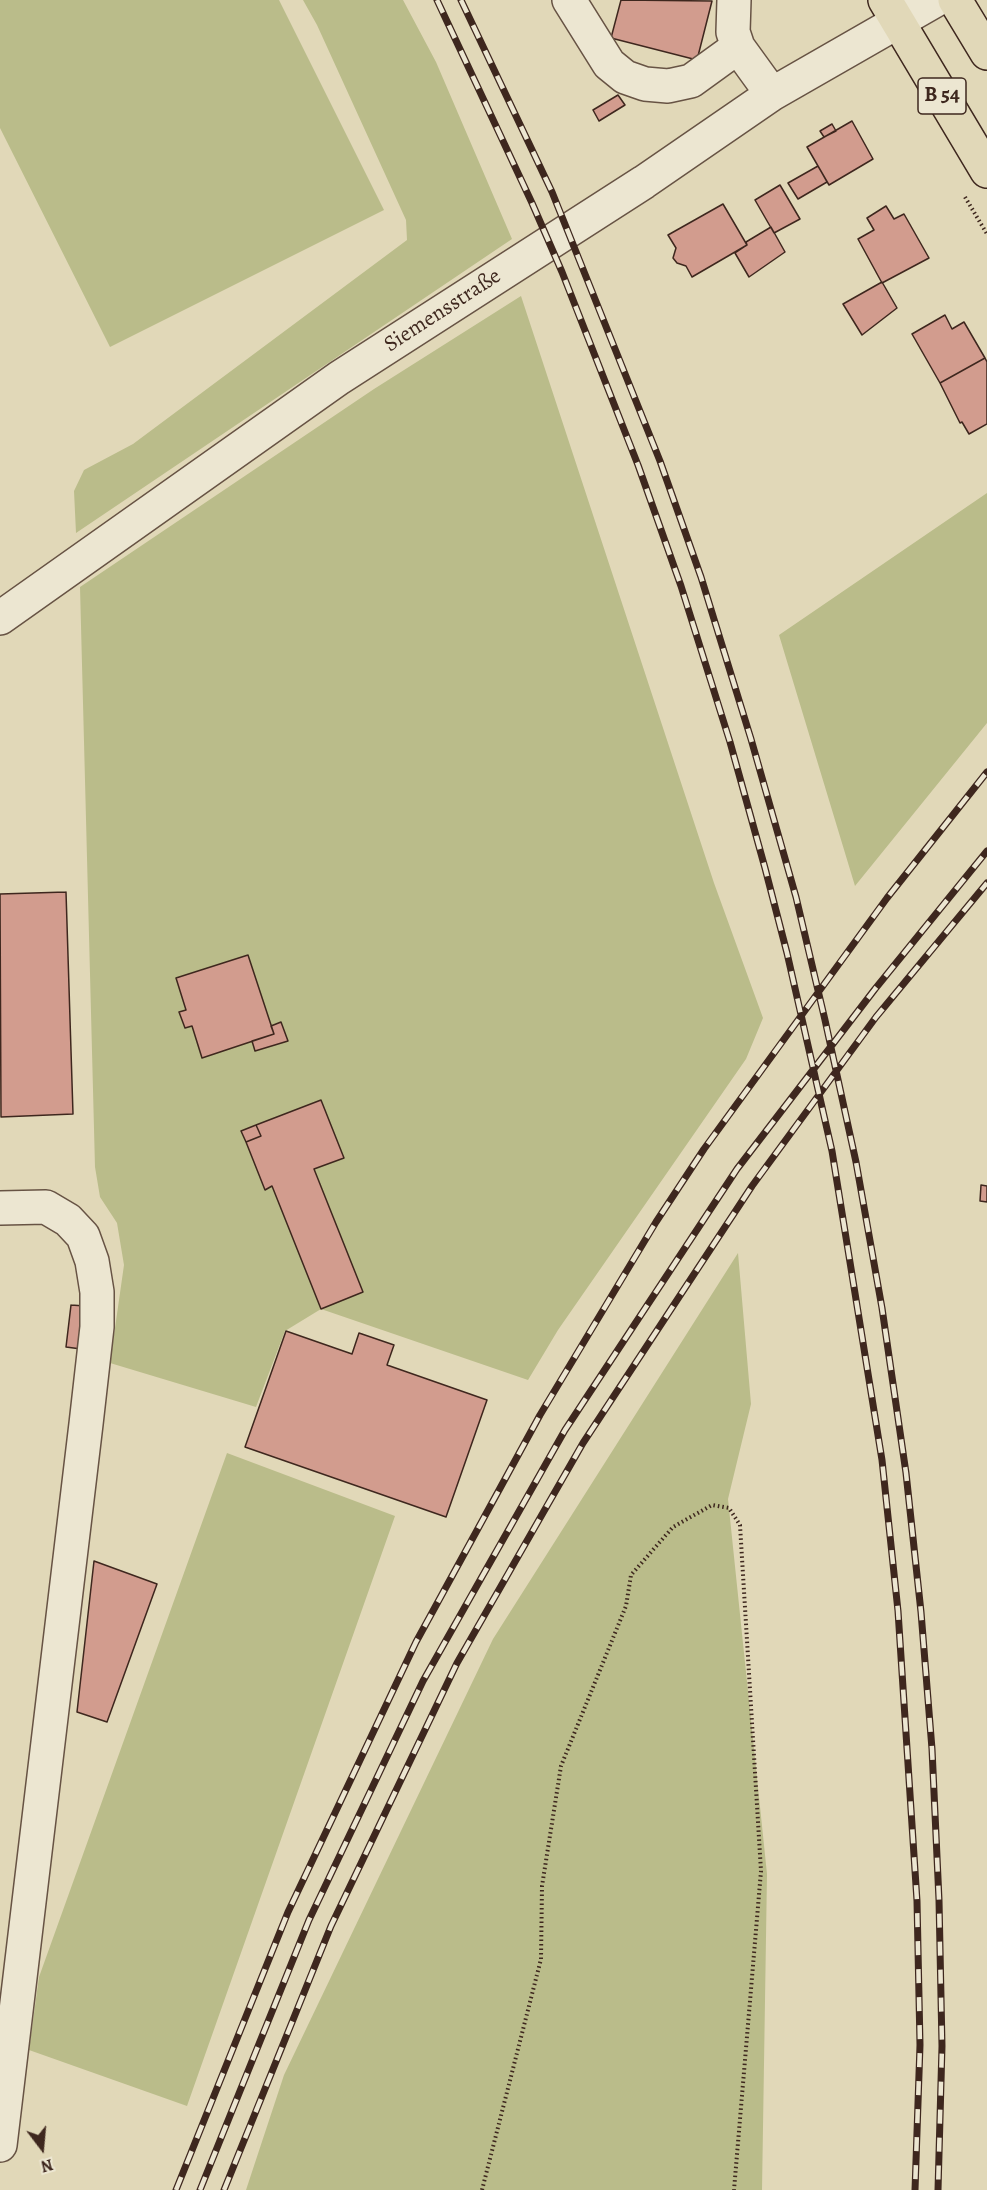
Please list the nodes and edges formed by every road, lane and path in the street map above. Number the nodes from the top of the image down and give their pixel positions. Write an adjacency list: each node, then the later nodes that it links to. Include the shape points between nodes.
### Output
1 (569, 0): 6 (street, via 609,64 625,77 645,84 668,86 691,81)
2 (734, 0): 6 (street, via 733,32)
3 (936, 0): 5 (street, Siemensstraße)
4 (955, 0): 7 (main road, B 54)
5 (891, 10): 8 (street, Siemensstraße); 9 (main road, B 54)
6 (738, 47): 8 (street)
7 (987, 53)
8 (772, 94): 10 (street, Siemensstraße, via 644,182 339,378)
9 (987, 171)
10 (0, 618)
11 (0, 1208): 12 (street, via 46,1208 68,1220 82,1236 92,1261 97,1292 97,1327)
12 (0, 2145)
13 (482, 2190): 14 (path, via 541,1959 542,1886 561,1766 626,1606 631,1575 673,1527 712,1505 729,1508 740,1525 761,1871)
14 (734, 2190)

